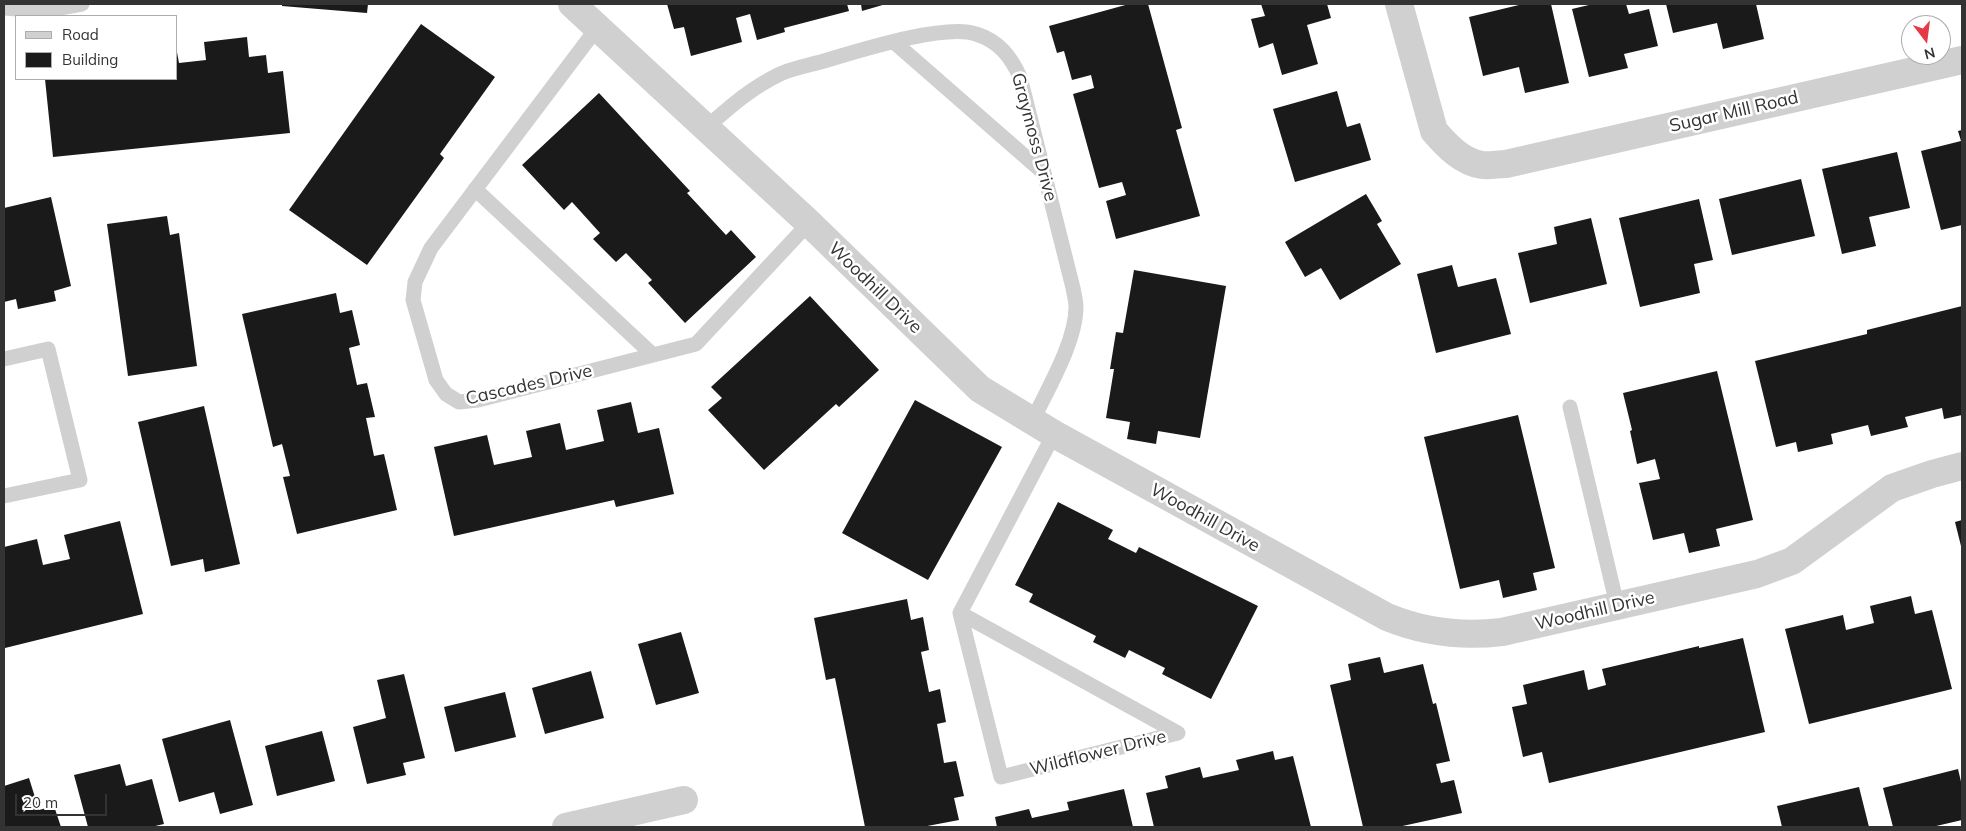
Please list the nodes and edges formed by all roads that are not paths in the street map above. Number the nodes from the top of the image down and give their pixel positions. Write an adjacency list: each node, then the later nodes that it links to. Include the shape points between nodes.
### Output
1 (82, 4): 4 (lane, via 44,11)
2 (572, 4): 5 (street, Woodhill Drive)
3 (1398, 4): 7 (street, Sugar Mill Road, via 1434,132 1462,158 1481,165 1506,164)
4 (4, 8)
5 (597, 28): 8 (street, Woodhill Drive); 10 (lane, Cascades Drive)
6 (894, 42): 8 (lane, Graymoss Drive, via 782,73 744,94); 9 (lane); 9 (lane, Graymoss Drive, via 951,31 975,33 996,43 1012,58 1020,77)
7 (1962, 60)
8 (707, 127): 11 (street, Woodhill Drive)
9 (1044, 173): 15 (lane, Graymoss Drive, via 1076,308 1072,333)
10 (475, 189): 12 (lane); 12 (lane, Cascades Drive, via 431,248 415,282 413,300 436,380 446,394 459,402 478,400)
11 (809, 223): 12 (lane, Cascades Drive, via 696,344); 15 (street, Woodhill Drive, via 980,389)
12 (653, 355)
13 (4, 359): 17 (lane, via 48,349 80,480)
14 (1570, 408): 18 (lane)
15 (1043, 428): 18 (street, Woodhill Drive, via 1405,625 1480,635); 19 (lane)
16 (1962, 466): 18 (street, Woodhill Drive, via 1892,488 1792,561 1757,574)
17 (4, 496)
18 (1617, 605)
19 (960, 613): 19 (lane, Wildflower Drive, via 1039,656 1178,733 1000,777)
20 (684, 800): 21 (street)
21 (566, 827)

